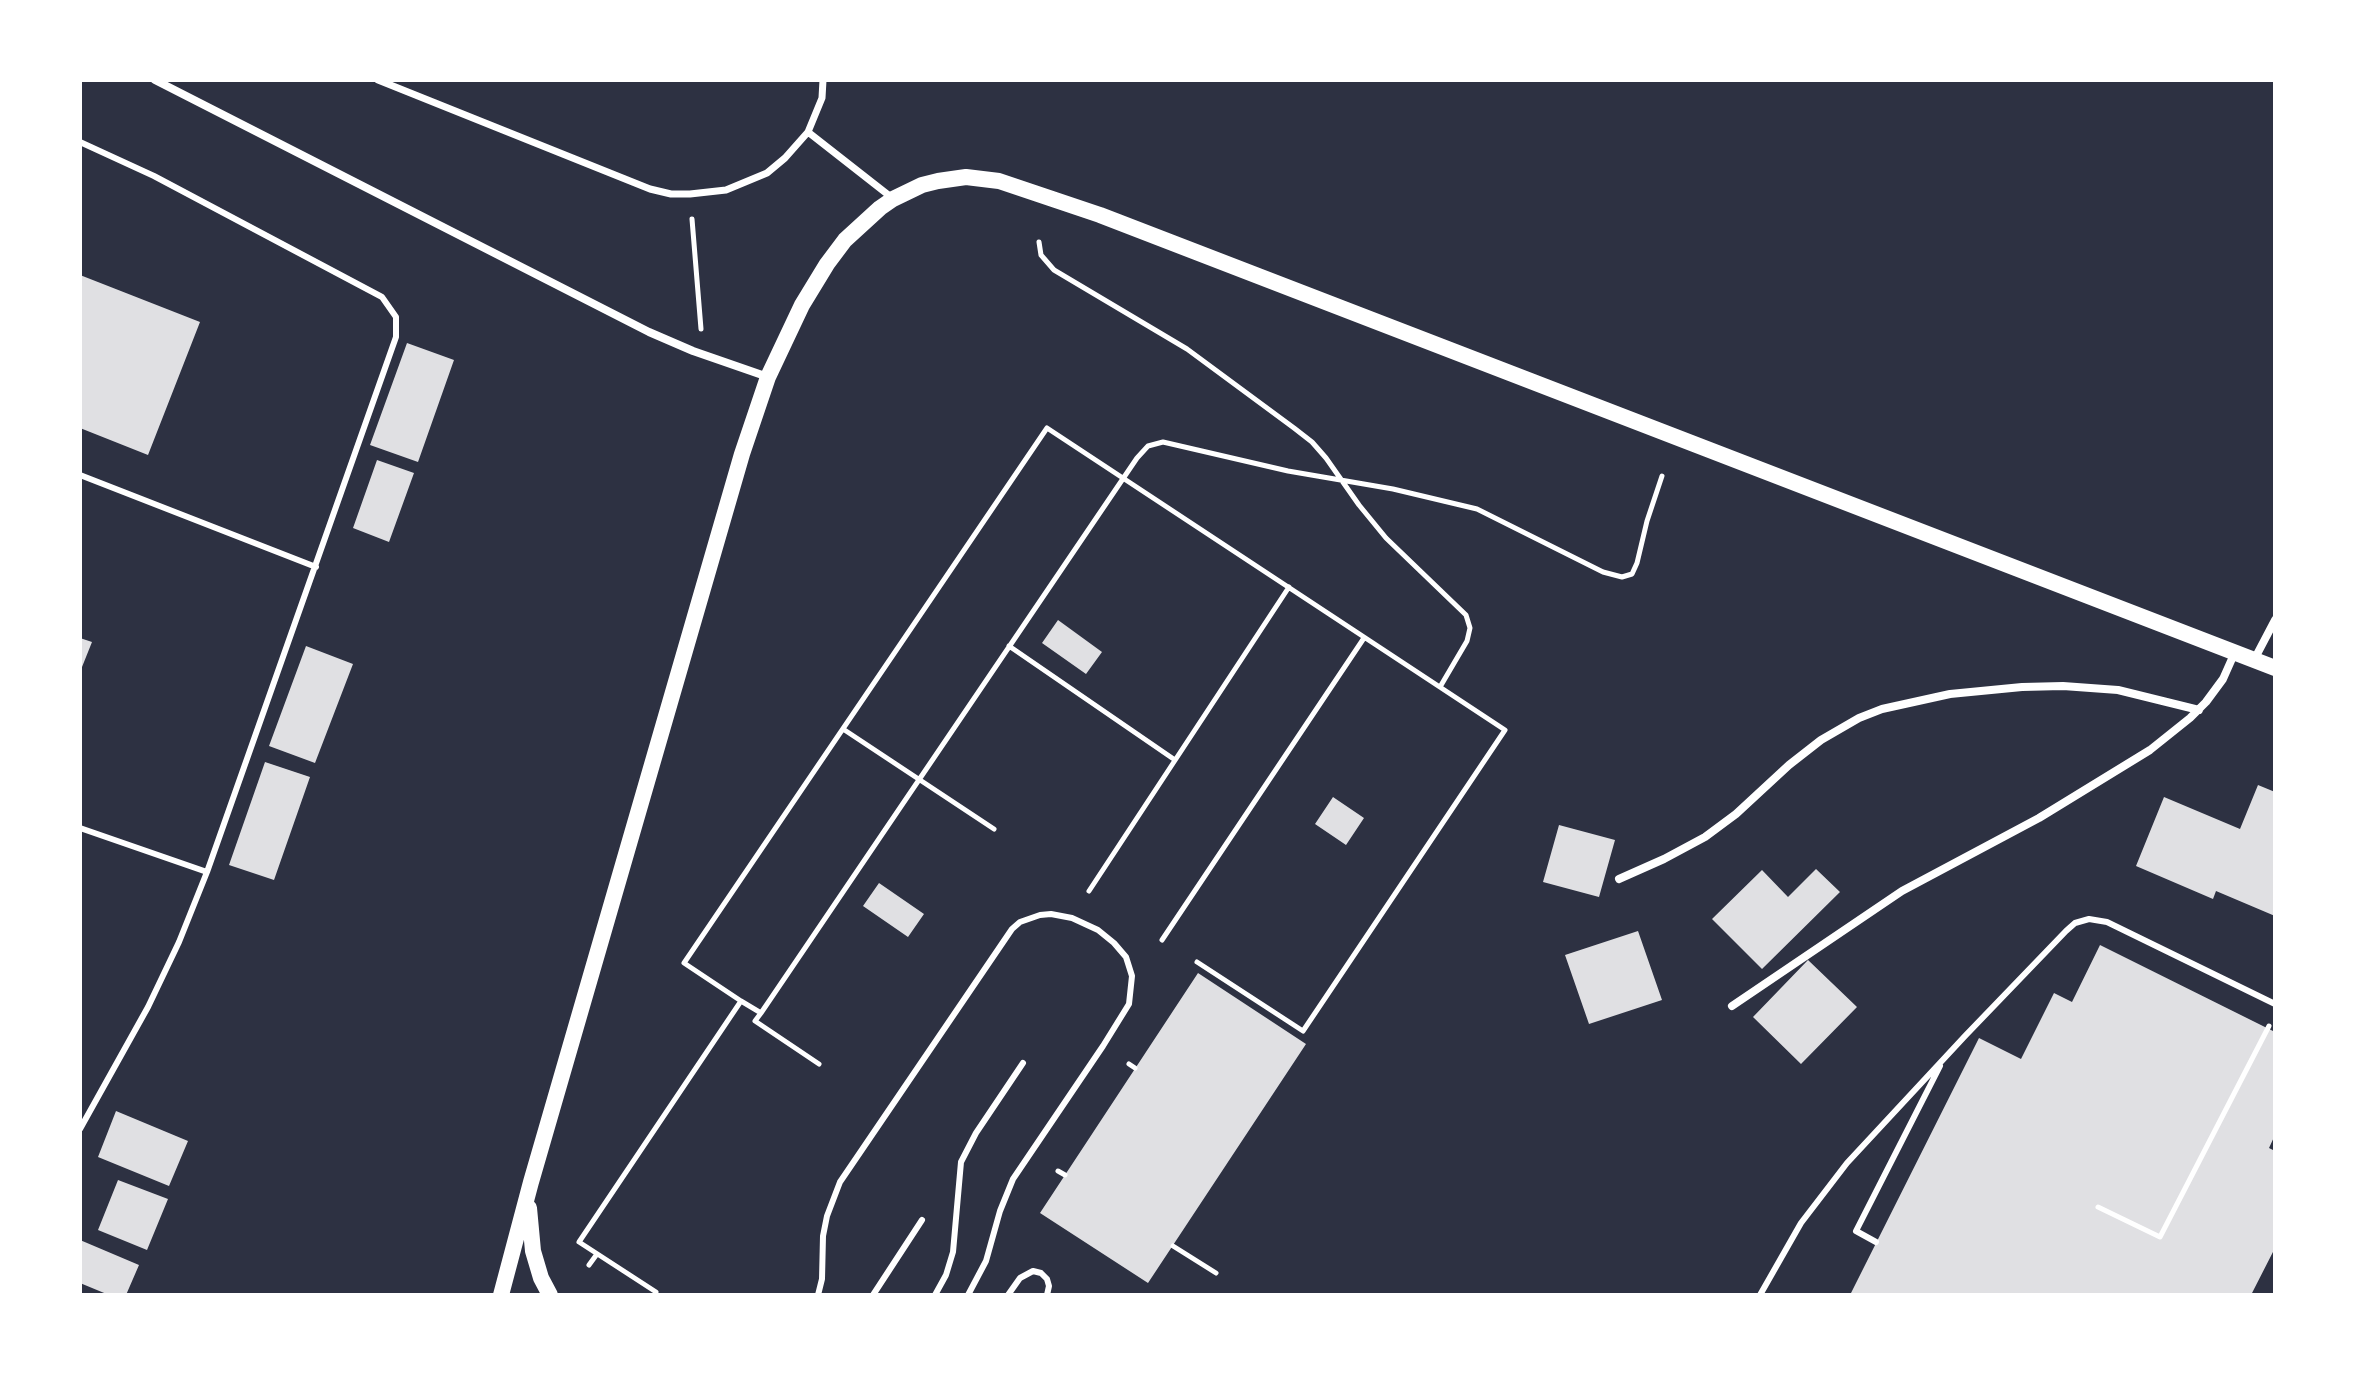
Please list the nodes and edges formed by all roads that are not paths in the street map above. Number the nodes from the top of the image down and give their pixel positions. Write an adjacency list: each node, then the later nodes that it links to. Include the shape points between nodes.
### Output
1 (155, 80): 7 (street, via 649,332)
2 (378, 80): 4 (street, via 671,194 726,190 767,173)
3 (823, 80): 4 (street, via 822,98)
4 (808, 132): 6 (street)
5 (80, 142): 9 (lane, via 382,297 396,317 396,337)
6 (893, 199): 7 (main road, via 855,229 827,264); 11 (main road, via 951,179 982,178 1017,186)
7 (768, 377): 23 (main road)
8 (80, 475): 9 (lane)
9 (316, 567): 16 (lane)
10 (2275, 620): 12 (street)
11 (2235, 652): 12 (main road); 14 (street, via 2223,679)
12 (2254, 660): 13 (main road)
13 (2275, 668)
14 (2199, 710): 17 (street, via 2118,690 2063,686 1950,694 1882,709 1821,740 1705,837); 19 (street, via 2150,750 2062,805 1902,891)
15 (80, 828): 16 (lane)
16 (207, 872): 22 (lane, via 148,1007)
17 (1619, 879)
18 (2275, 1004): 20 (lane, via 2112,924 2085,919 2066,931)
19 (1732, 1006)
20 (1943, 1059): 25 (lane, via 1856,1231); 34 (lane, via 1832,1181)
21 (1023, 1063): 30 (lane, via 961,1162 953,1252)
22 (80, 1129)
23 (531, 1182): 26 (main road); 27 (main road, via 533,1251)
24 (922, 1220): 29 (lane)
25 (1876, 1242)
26 (501, 1295)
27 (550, 1295)
28 (818, 1295): 31 (lane, via 823,1236 840,1182 1012,929 1040,915 1072,918 1098,930 1126,957 1132,976 1129,1004 1013,1179 986,1261)
29 (873, 1295)
30 (935, 1295)
31 (968, 1295)
32 (1008, 1295): 33 (lane, via 1033,1271 1047,1279)
33 (1047, 1295)
34 (1760, 1295)

